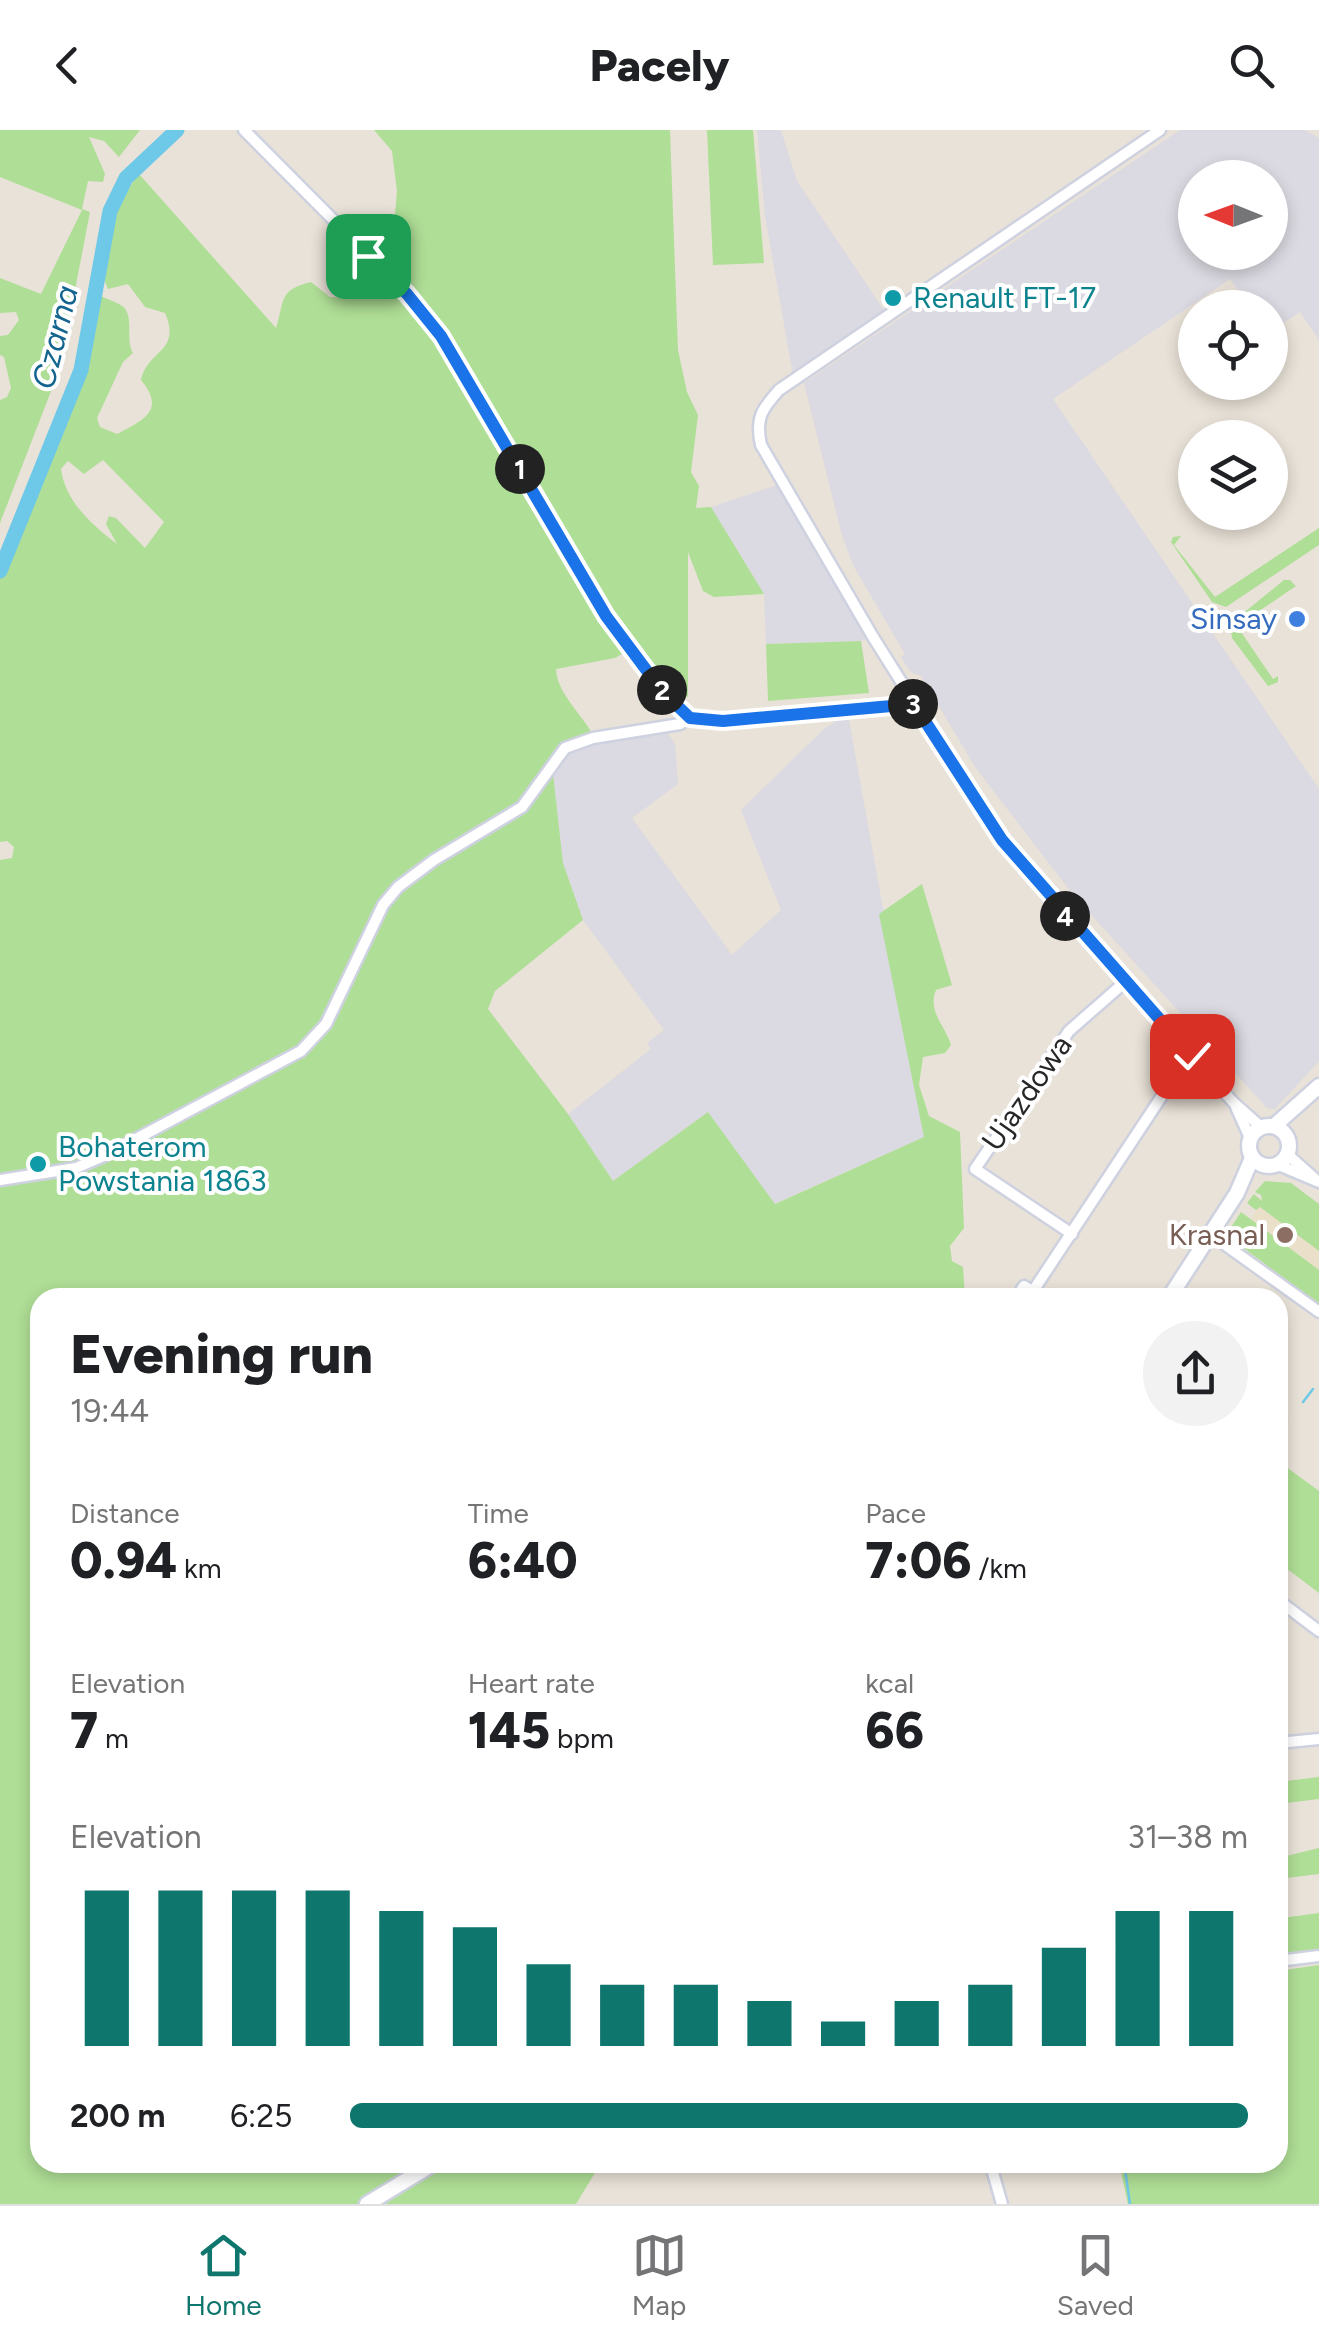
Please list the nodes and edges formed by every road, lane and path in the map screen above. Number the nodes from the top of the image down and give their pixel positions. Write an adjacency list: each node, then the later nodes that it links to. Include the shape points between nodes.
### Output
1 (244, 130): 4 (street, via 441,336 606,616)
2 (1160, 130): 3 (street, via 779,390 760,411 760,444)
3 (914, 704): 4 (street, via 723,721); 5 (street, via 1002,840)
4 (690, 718): 10 (street, via 565,748 522,807 398,887 326,1024 301,1051 76,1168)
5 (1125, 982): 6 (street); 12 (street, Ujazdowa, via 1069,1031 974,1168)
6 (1192, 1056): 8 (street); 12 (street)
7 (1319, 1086): 8 (main road)
8 (1267, 1131): 9 (main road); 9 (main road)
9 (1270, 1160): 11 (street); 13 (main road, via 1237,1192)
10 (0, 1180)
11 (1319, 1182)
12 (1072, 1234): 14 (street)
13 (1210, 1234): 15 (main road); 16 (street)
14 (1041, 1288)
15 (1175, 1288)
16 (1285, 1288)
17 (1288, 1290): 18 (street)
18 (1319, 1312)
19 (1288, 1608): 20 (street)
20 (1319, 1631)
21 (1319, 1739): 22 (street)
22 (1288, 1741)
23 (1319, 1956): 24 (street)
24 (1288, 1959)
25 (418, 2173): 27 (main road)
26 (993, 2173): 28 (street)
27 (367, 2204)
28 (1002, 2204)

